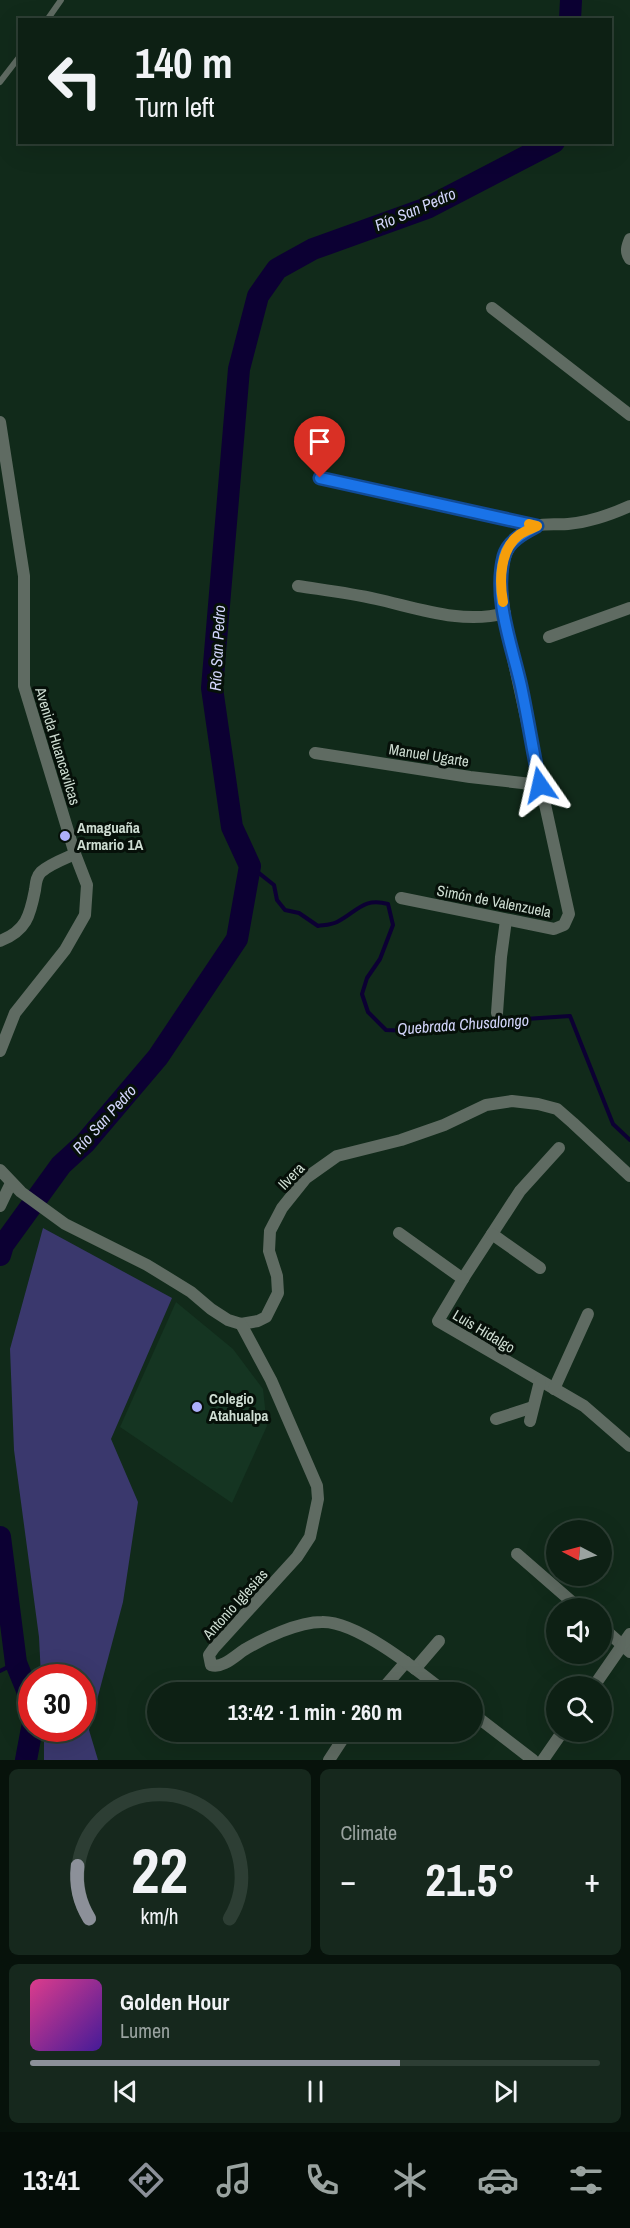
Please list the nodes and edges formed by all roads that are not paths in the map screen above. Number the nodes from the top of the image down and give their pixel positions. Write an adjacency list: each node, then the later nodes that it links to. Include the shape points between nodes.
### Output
1 (61, 0): 2 (lane)
2 (48, 18)
3 (18, 59): 4 (lane)
4 (0, 82)
5 (630, 239): 6 (street, via 626,247)
6 (630, 259)
7 (492, 308): 8 (street)
8 (630, 415)
9 (0, 422): 19 (street, Avenida Huancavilcas, via 24,576 24,686)
10 (320, 478): 12 (lane)
11 (630, 506): 12 (street, via 608,516 571,524)
12 (537, 526): 15 (street, Simón de Valenzuela, via 518,535 504,554 501,589)
13 (298, 586): 15 (street, via 445,615 489,618)
14 (630, 608): 16 (street)
15 (505, 613): 18 (street, Simón de Valenzuela)
16 (549, 637)
17 (315, 753): 18 (street, Manuel Ugarte)
18 (540, 785): 21 (street, Simón de Valenzuela, via 569,914 564,926 554,929)
19 (75, 854): 22 (street, via 42,871 26,922 15,935); 24 (street, Avenida Huancavilcas, via 87,885 85,915 65,950 15,1013)
20 (401, 898): 21 (street, Simón de Valenzuela)
21 (506, 920): 23 (street)
22 (0, 941)
23 (497, 1013)
24 (0, 1051)
25 (559, 1148): 31 (street, Luis Hidalgo, via 520,1191)
26 (0, 1170): 28 (street)
27 (630, 1176): 35 (street, Ilvera, via 556,1109 513,1101 486,1105 401,1140 337,1156 306,1178 282,1208 270,1230 269,1251 278,1293 266,1317)
28 (11, 1183): 29 (street); 35 (street, via 64,1224 147,1265 228,1320)
29 (0, 1206)
30 (399, 1233): 33 (street)
31 (492, 1234): 32 (street); 33 (street, Luis Hidalgo)
32 (540, 1268)
33 (463, 1279): 36 (street, Luis Hidalgo, via 438,1321)
34 (588, 1314): 37 (street)
35 (241, 1324): 48 (street, Antonio Iglesias, via 271,1380 317,1486 318,1499 309,1537 297,1557 222,1638 209,1661 220,1665 258,1642 306,1624 323,1622 344,1625)
36 (540, 1381): 37 (street, Luis Hidalgo); 38 (street)
37 (554, 1389): 41 (street, Luis Hidalgo, via 584,1406)
38 (533, 1407): 39 (street); 40 (street)
39 (496, 1419)
40 (530, 1421)
41 (630, 1446)
42 (517, 1554): 43 (street)
43 (568, 1598)
44 (630, 1634): 47 (street)
45 (612, 1636): 47 (street)
46 (439, 1641): 48 (street)
47 (626, 1649): 49 (street)
48 (410, 1665): 50 (street); 51 (street, Antonio Iglesias)
49 (603, 1676)
50 (391, 1682)
51 (432, 1682)
52 (483, 1721): 56 (street)
53 (341, 1742): 55 (street)
54 (555, 1742): 57 (street)
55 (329, 1760)
56 (533, 1760)
57 (543, 1760)

